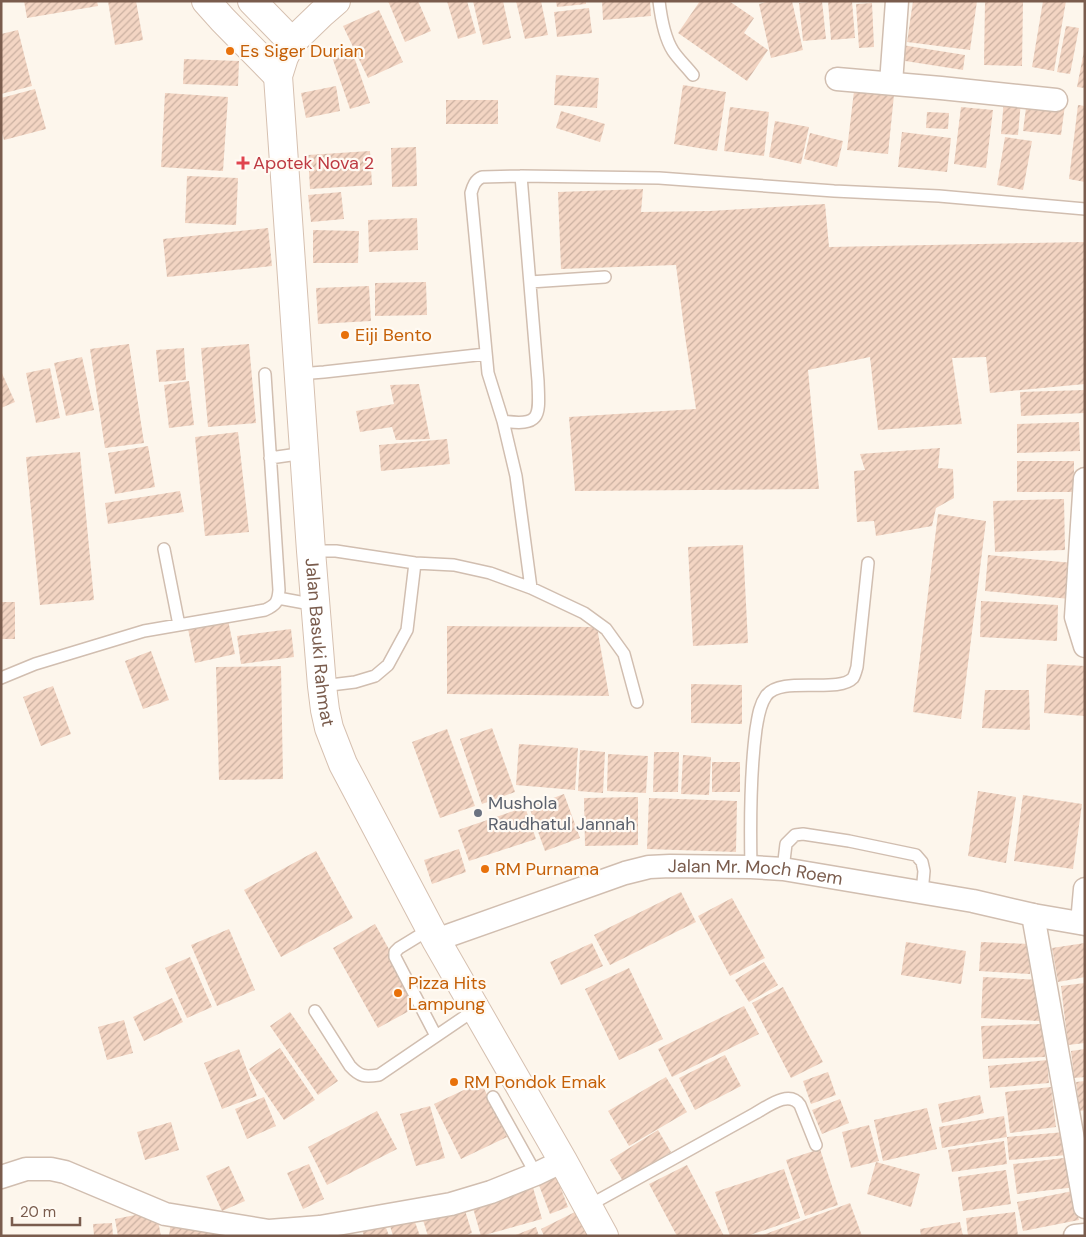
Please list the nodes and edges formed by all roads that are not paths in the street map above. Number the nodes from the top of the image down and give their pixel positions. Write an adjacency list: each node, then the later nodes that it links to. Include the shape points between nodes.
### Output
1 (206, 1): 8 (main road)
2 (252, 1): 6 (main road)
3 (336, 1): 6 (main road, Jalan Basuki Rahmat)
4 (659, 1): 7 (lane, via 669,45)
5 (897, 1): 10 (street)
6 (292, 42): 8 (main road, Jalan Basuki Rahmat)
7 (693, 75)
8 (278, 76): 18 (main road, Jalan Basuki Rahmat)
9 (837, 79): 10 (street)
10 (891, 83): 11 (street)
11 (1056, 100)
12 (521, 176): 13 (lane, via 658,178); 15 (lane); 16 (lane, via 482,177 474,183 471,193)
13 (1085, 209)
14 (605, 277): 15 (lane)
15 (530, 282): 19 (lane, via 539,409 532,421)
16 (486, 354): 18 (lane); 19 (lane, via 488,373)
17 (265, 374): 21 (lane)
18 (299, 374): 20 (main road, Jalan Basuki Rahmat)
19 (503, 421): 27 (lane, via 516,476)
20 (305, 454): 21 (lane); 24 (main road, Jalan Basuki Rahmat)
21 (270, 458): 28 (lane)
22 (1085, 479): 31 (street, via 1076,617)
23 (164, 549): 30 (lane)
24 (311, 551): 25 (lane, via 336,551); 29 (main road, Jalan Basuki Rahmat)
25 (415, 563): 27 (lane, via 454,565 490,573); 33 (lane, via 407,630 388,664 375,676)
26 (868, 563): 35 (lane, via 857,667 853,678 842,684 777,688 767,694 761,704 752,763)
27 (531, 588): 34 (lane, via 584,613 606,629 624,654)
28 (278, 598): 29 (lane); 30 (lane, via 272,607 265,610)
29 (316, 605): 33 (main road, Jalan Basuki Rahmat)
30 (178, 625): 32 (lane, via 144,631 35,664)
31 (1085, 646)
32 (1, 678)
33 (322, 686): 41 (main road, Jalan Basuki Rahmat, via 329,728 343,764)
34 (637, 702)
35 (751, 867): 36 (street, Jalan Mr. Moch Roem); 41 (street, Jalan Mr. Moch Roem, via 649,867)
36 (783, 869): 38 (street, Jalan Mr. Moch Roem); 38 (lane, via 786,844 795,835 849,841 916,855 924,871)
37 (1085, 890): 40 (street)
38 (922, 892): 39 (street, Jalan Mr. Moch Roem)
39 (1033, 916): 40 (street, Jalan Mr. Moch Roem); 49 (street)
40 (1084, 923)
41 (433, 935): 42 (main road, Jalan Basuki Rahmat); 44 (lane, via 399,948 395,957)
42 (476, 1009): 44 (lane); 47 (main road, Jalan Basuki Rahmat)
43 (315, 1011): 44 (lane, via 350,1066 361,1075 379,1075)
44 (436, 1036)
45 (493, 1097): 48 (lane)
46 (816, 1145): 51 (lane, via 800,1105 797,1100 789,1098)
47 (563, 1162): 48 (street); 51 (main road, Jalan Basuki Rahmat)
48 (536, 1174): 50 (street, via 451,1204 320,1227 269,1231 165,1214 51,1169 26,1169)
49 (1082, 1176): 52 (street)
50 (1, 1177)
51 (588, 1206): 54 (main road, Jalan Basuki Rahmat)
52 (1085, 1208)
53 (1085, 1234): 55 (street)
54 (604, 1236)
55 (1075, 1236)

